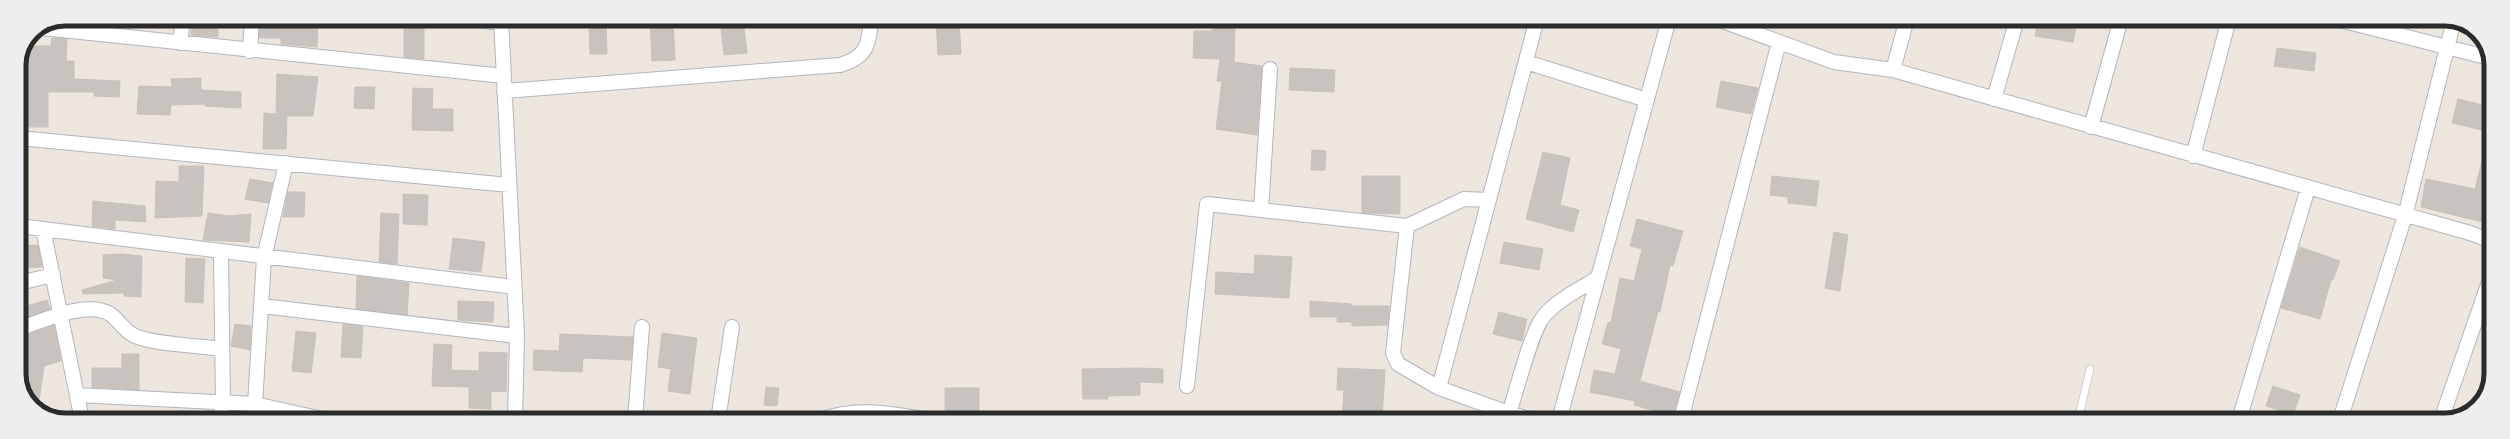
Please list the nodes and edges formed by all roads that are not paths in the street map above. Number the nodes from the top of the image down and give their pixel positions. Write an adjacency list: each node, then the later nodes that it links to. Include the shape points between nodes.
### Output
1 (182, 26): 16 (street)
2 (252, 26): 18 (street)
3 (501, 26): 23 (street)
4 (871, 26): 24 (street, via 870,39 859,57 840,65)
5 (1535, 26): 20 (street)
6 (1667, 26): 26 (street)
7 (1736, 26): 15 (street)
8 (1905, 26): 22 (street)
9 (2015, 26): 25 (street)
10 (2119, 26): 27 (street)
11 (2227, 26): 29 (street)
12 (2363, 26): 17 (street)
13 (2452, 26): 17 (street)
14 (50, 29): 16 (street)
15 (1779, 42): 22 (street, via 1834,62); 71 (street)
16 (180, 43): 18 (street)
17 (2446, 48): 19 (street); 35 (street)
18 (250, 51): 23 (street)
19 (2483, 56)
20 (1526, 62): 26 (street); 33 (street)
21 (1270, 69): 34 (street)
22 (1893, 70): 25 (street)
23 (504, 76): 24 (street)
24 (504, 91): 31 (street)
25 (1994, 99): 27 (street)
26 (1647, 100): 43 (street)
27 (2091, 127): 29 (street)
28 (26, 139): 30 (street)
29 (2193, 156): 32 (street)
30 (286, 163): 31 (street); 41 (street)
31 (509, 184): 45 (street)
32 (2308, 188): 35 (street); 73 (street)
33 (1489, 200): 36 (street, via 1464,199); 56 (street)
34 (1261, 210): 36 (street); 55 (street, via 1207,204)
35 (2405, 216): 39 (street); 74 (street)
36 (1407, 226): 56 (street, via 1393,353 1398,364)
37 (26, 227): 38 (street)
38 (43, 229): 40 (street); 42 (street)
39 (2484, 239)
40 (221, 252): 41 (street); 53 (street)
41 (264, 258): 45 (street); 47 (street)
42 (52, 275): 44 (street); 48 (street)
43 (1596, 279): 69 (street, via 1559,302 1542,318); 70 (street)
44 (26, 281)
45 (514, 287): 52 (street)
46 (2484, 296): 75 (street)
47 (262, 306): 52 (street); 59 (street)
48 (60, 315): 49 (street); 53 (street, via 90,309 100,310 110,314 127,332 140,338); 57 (street)
49 (26, 327)
50 (642, 327): 64 (street)
51 (732, 327): 65 (street)
52 (517, 336): 63 (street)
53 (222, 349): 58 (street)
54 (2090, 369): 72 (lane)
55 (1187, 386)
56 (1440, 388): 68 (street)
57 (78, 395): 58 (street); 60 (street)
58 (223, 403): 59 (street); 61 (street)
59 (255, 404): 62 (street)
60 (81, 413)
61 (221, 413)
62 (290, 413)
63 (515, 413)
64 (636, 413)
65 (719, 413)
66 (845, 413): 67 (street)
67 (879, 413)
68 (1501, 413)
69 (1509, 413)
70 (1561, 413)
71 (1683, 413)
72 (2080, 413)
73 (2241, 413)
74 (2342, 413)
75 (2443, 413)

